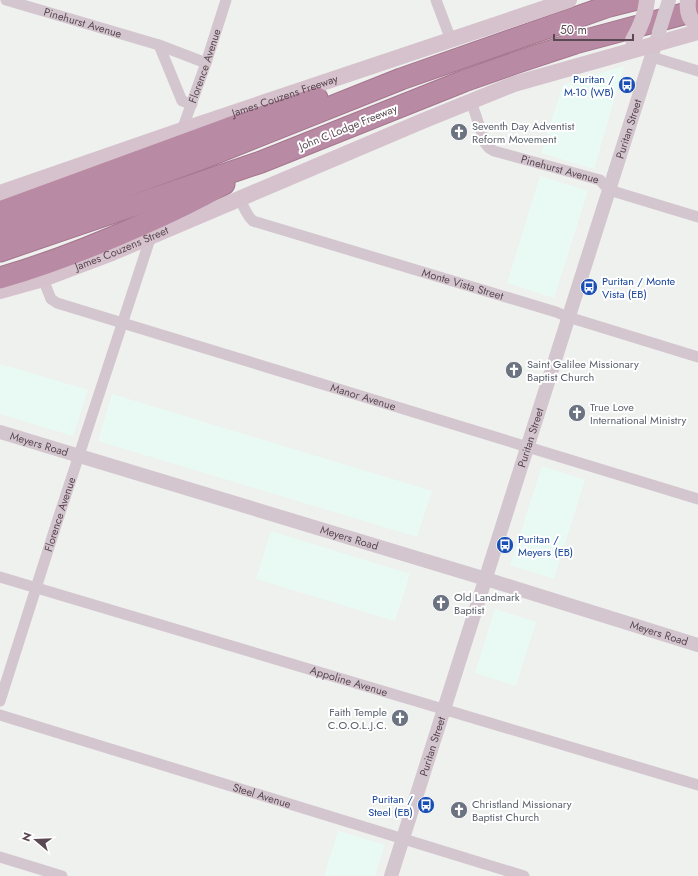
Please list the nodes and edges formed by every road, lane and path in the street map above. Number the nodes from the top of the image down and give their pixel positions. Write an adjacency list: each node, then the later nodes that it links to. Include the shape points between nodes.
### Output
1 (6, 0): 12 (street, Pinehurst Avenue)
2 (226, 0): 14 (street, Florence Avenue)
3 (436, 0): 10 (street)
4 (569, 0): 10 (main road, James Couzens Freeway)
5 (633, 0): 16 (highway)
6 (647, 0): 13 (main road, bridge, via 639,29 633,40 624,48)
7 (669, 0): 11 (street, Puritan Street, bridge)
8 (688, 0): 9 (main road, bridge, via 689,15)
9 (697, 23): 11 (main road); 20 (highway, John C Lodge Freeway, via 575,43 464,81)
10 (451, 40): 19 (main road, James Couzens Freeway)
11 (655, 44): 13 (main road); 15 (street); 21 (street, Puritan Street)
12 (160, 45): 14 (street, Pinehurst Avenue); 18 (street, via 182,101)
13 (592, 62): 17 (main road, via 514,84)
14 (206, 63): 18 (street, Florence Avenue)
15 (698, 71)
16 (401, 79): 24 (highway, via 368,81 346,88); 26 (highway, via 198,160)
17 (471, 101): 21 (street, Pinehurst Avenue, via 489,148 600,180); 23 (main road)
18 (192, 104): 19 (street, Florence Avenue)
19 (182, 130): 22 (main road, James Couzens Freeway)
20 (261, 162): 28 (highway, John C Lodge Freeway); 29 (highway, via 196,200 101,242 38,267)
21 (609, 190): 25 (street, Pinehurst Avenue); 32 (street, Puritan Street)
22 (0, 193)
23 (239, 198): 27 (main road, James Couzens Street); 32 (street, Monte Vista Street, via 247,216 253,221)
24 (0, 212)
25 (698, 218)
26 (0, 232)
27 (151, 236): 30 (main road, James Couzens Street); 33 (street, Florence Avenue)
28 (0, 251)
29 (0, 278)
30 (43, 279): 31 (main road, James Couzens Street); 33 (street, Manor Avenue, via 51,299 56,303)
31 (0, 291)
32 (568, 317): 34 (street, Monte Vista Street); 36 (street, Puritan Street)
33 (122, 322): 36 (street, Manor Avenue); 37 (street, Florence Avenue)
34 (698, 357)
35 (0, 432): 37 (street, Meyers Road)
36 (527, 447): 38 (street, Manor Avenue); 40 (street, Puritan Street)
37 (78, 456): 40 (street, Meyers Road); 41 (street, Florence Avenue)
38 (698, 499)
39 (0, 577): 41 (street, Appoline Avenue)
40 (486, 579): 42 (street, Meyers Road); 44 (street, Puritan Street)
41 (35, 588): 43 (street, Florence Avenue); 44 (street, Appoline Avenue)
42 (698, 645)
43 (0, 701)
44 (444, 709): 46 (street, Appoline Avenue); 47 (street, Puritan Street)
45 (0, 715): 47 (street, Steel Avenue)
46 (698, 785)
47 (402, 839): 50 (street, Puritan Street); 51 (street, Steel Avenue)
48 (0, 857): 49 (street)
49 (62, 876)
50 (391, 876)
51 (524, 876)

